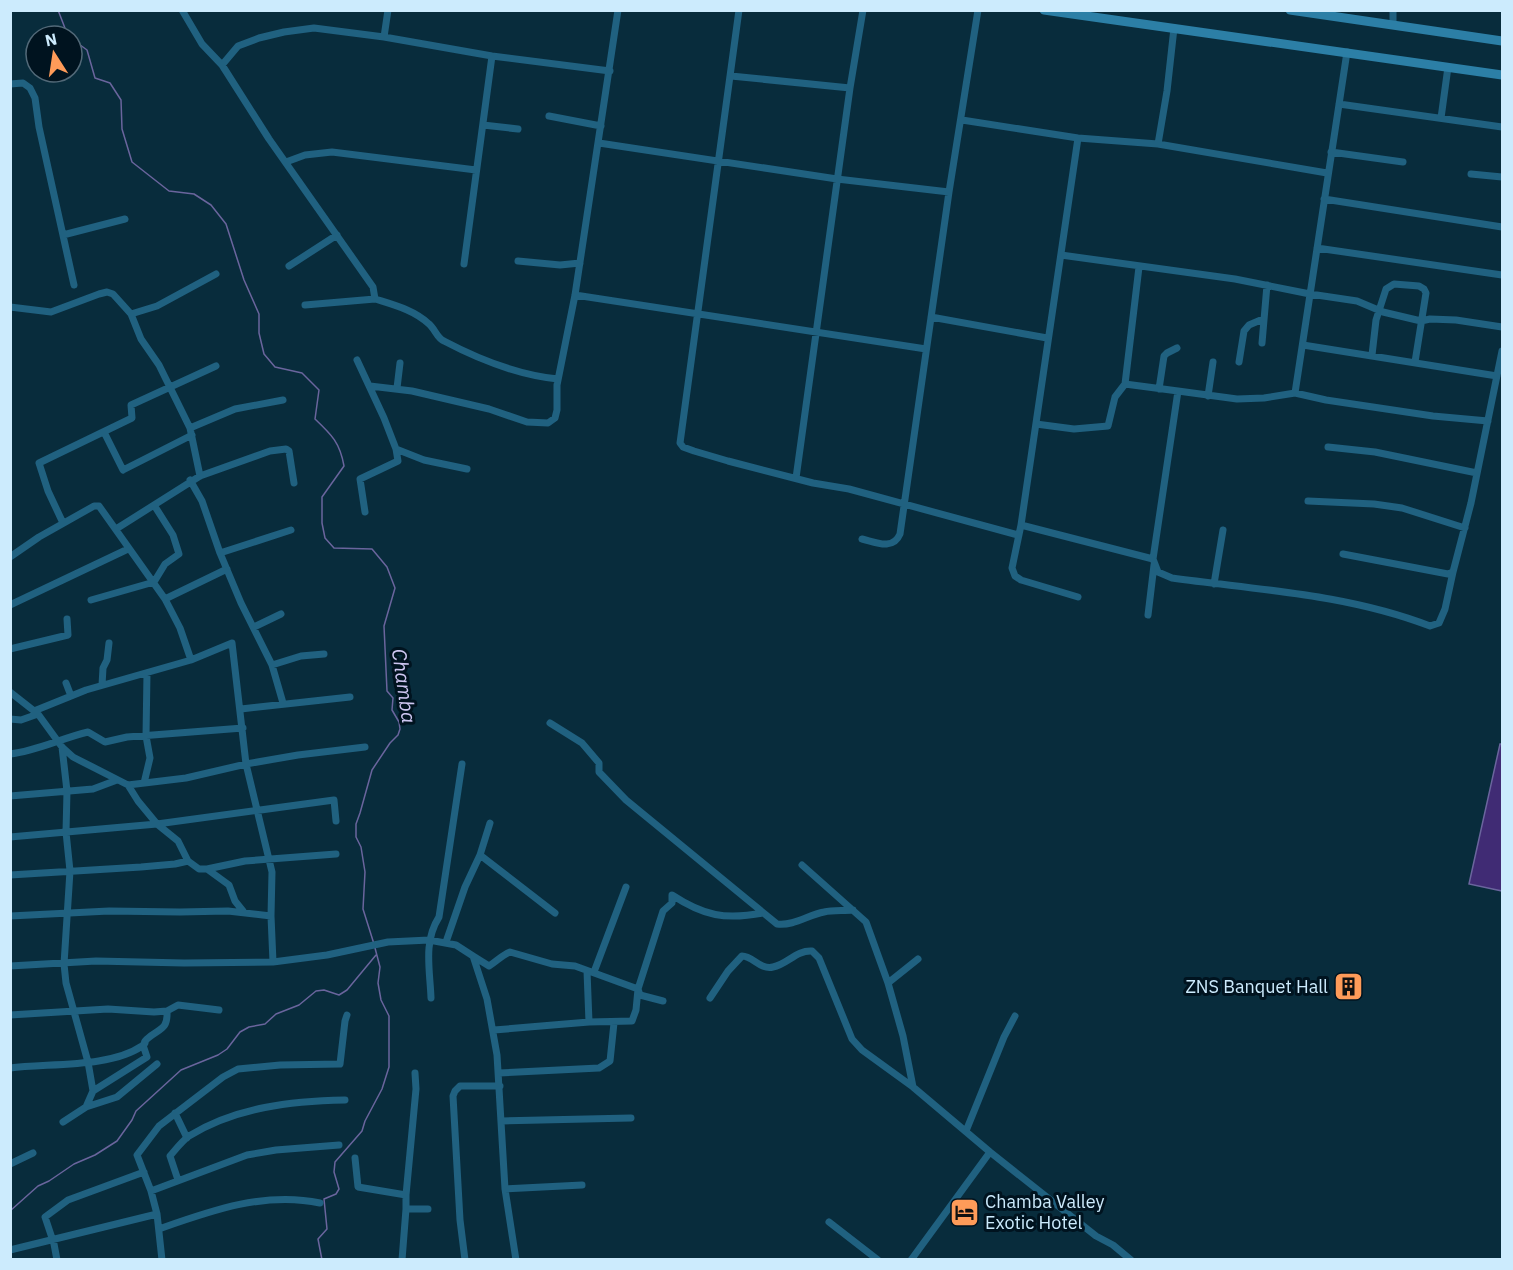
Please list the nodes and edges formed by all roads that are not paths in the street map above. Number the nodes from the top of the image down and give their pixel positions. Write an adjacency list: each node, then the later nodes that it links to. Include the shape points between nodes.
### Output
1 (182, 10): 17 (street, via 202,44)
2 (388, 10): 13 (street)
3 (618, 10): 19 (street)
4 (739, 10): 21 (street)
5 (863, 10): 23 (street)
6 (978, 10): 27 (street)
7 (1044, 10): 12 (main road)
8 (1290, 10): 10 (main road)
9 (1393, 10): 11 (street)
10 (1335, 14): 11 (main road)
11 (1393, 25): 14 (main road)
12 (1174, 28): 15 (main road); 34 (street)
13 (384, 37): 16 (street); 17 (street, via 314,28 284,32 238,46)
14 (1503, 41)
15 (1347, 52): 18 (main road); 24 (street)
16 (492, 56): 19 (street); 28 (street)
17 (222, 65): 37 (street)
18 (1448, 67): 20 (main road); 26 (street)
19 (610, 71): 29 (street)
20 (1503, 75)
21 (731, 76): 23 (street); 36 (street)
22 (10, 84): 48 (street, via 23,83 35,98)
23 (850, 88): 43 (street)
24 (1339, 104): 26 (street); 35 (street)
25 (549, 116): 29 (street)
26 (1441, 118): 30 (street)
27 (962, 120): 32 (street); 44 (street)
28 (483, 125): 31 (street); 39 (street)
29 (601, 126): 33 (street)
30 (1503, 128)
31 (518, 129)
32 (1078, 138): 34 (street); 51 (street)
33 (598, 143): 36 (street); 53 (street)
34 (1158, 144): 40 (street)
35 (1331, 152): 38 (street); 40 (street)
36 (719, 161): 43 (street); 68 (street)
37 (286, 162): 39 (street, via 332,152); 49 (street)
38 (1403, 162)
39 (476, 170): 54 (street)
40 (1327, 173): 45 (street)
41 (1472, 174): 42 (street)
42 (1503, 177)
43 (837, 179): 44 (street); 73 (street)
44 (949, 192): 69 (street)
45 (1324, 199): 47 (street); 50 (street)
46 (125, 219): 48 (street)
47 (1503, 227)
48 (63, 235): 59 (street)
49 (337, 235): 55 (street); 63 (street, via 371,283)
50 (1317, 248): 58 (street); 61 (street)
51 (1061, 255): 56 (street); 74 (street)
52 (518, 261): 53 (street)
53 (580, 263): 62 (street)
54 (464, 264)
55 (289, 266)
56 (1139, 267): 60 (street); 89 (street)
57 (216, 274): 67 (street, via 157,306)
58 (1503, 275)
59 (74, 285)
60 (1267, 285): 61 (street); 70 (street)
61 (1310, 294): 66 (street, via 1357,301); 76 (street)
62 (575, 295): 68 (street); 88 (street)
63 (375, 298): 64 (street); 88 (street, via 409,310 428,323 443,341 476,358 533,376)
64 (305, 305)
65 (10, 307): 67 (street, via 51,312 107,292)
66 (1378, 310): 71 (street); 71 (street, via 1390,285 1419,286 1426,293); 80 (street)
67 (131, 314): 91 (street)
68 (697, 314): 73 (street); 107 (street, via 680,443 705,454)
69 (931, 317): 74 (street); 78 (street)
70 (1263, 319): 75 (street); 83 (street, via 1244,330)
71 (1421, 321): 72 (street, via 1456,320); 84 (street)
72 (1503, 327)
73 (815, 331): 78 (street); 107 (street)
74 (1047, 338): 99 (street)
75 (1262, 343)
76 (1303, 345): 80 (street); 95 (street)
77 (1177, 348): 93 (street, via 1164,357)
78 (926, 349): 111 (street)
79 (1503, 351): 87 (street)
80 (1372, 355): 84 (street)
81 (357, 360): 90 (street)
82 (1213, 362): 96 (street)
83 (1239, 362)
84 (1415, 362): 87 (street)
85 (400, 363): 92 (street)
86 (216, 366): 91 (street)
87 (1497, 376): 98 (street)
88 (558, 379): 92 (street, via 556,415 542,424)
89 (1125, 384): 93 (street); 99 (street, via 1115,398 1108,426 1074,429)
90 (370, 386): 92 (street); 103 (street)
91 (170, 388): 100 (street); 101 (street, via 131,405 132,418)
92 (397, 388)
93 (1159, 389): 94 (street)
94 (1178, 391): 96 (street); 126 (street)
95 (1295, 393): 96 (street, via 1238,399); 98 (street)
96 (1208, 396)
97 (284, 400): 100 (street, via 235,409)
98 (1488, 421): 105 (street)
99 (1036, 424): 115 (street)
100 (191, 431): 101 (street, via 123,470); 106 (street)
101 (104, 432): 114 (street, via 38,464)
102 (1328, 447): 105 (street, via 1375,452)
103 (396, 449): 104 (street); 113 (street, via 398,461 360,479)
104 (467, 469)
105 (1477, 473): 116 (street)
106 (200, 476): 108 (street); 109 (street, via 286,449)
107 (796, 478): 111 (street)
108 (190, 480): 112 (street); 123 (street, via 202,501)
109 (294, 483)
110 (1308, 501): 116 (street, via 1402,508)
111 (905, 504): 120 (street); 121 (street, via 896,541 886,544)
112 (154, 505): 117 (street); 129 (street, via 179,552 165,564)
113 (365, 512)
114 (63, 523): 117 (street, via 98,505); 125 (street)
115 (1021, 525): 120 (street); 126 (street)
116 (1465, 528): 128 (street)
117 (116, 529): 122 (street)
118 (291, 530): 123 (street)
119 (1222, 530): 130 (street)
120 (1018, 535): 131 (street, via 1012,568 1015,576)
121 (862, 539)
122 (128, 549): 129 (street); 134 (street)
123 (220, 553): 127 (street)
124 (1343, 554): 128 (street)
125 (10, 557)
126 (1154, 562): 130 (street, via 1158,572 1172,578); 136 (street)
127 (227, 568): 132 (street); 138 (street)
128 (1453, 572): 130 (street, via 1445,609 1439,623 1430,626 1335,598)
129 (154, 582): 132 (street); 133 (street)
130 (1214, 584)
131 (1078, 597)
132 (165, 599): 142 (street)
133 (91, 600)
134 (10, 605)
135 (282, 615): 138 (street)
136 (1148, 615)
137 (67, 619): 140 (street, via 68,635)
138 (254, 627): 143 (street)
139 (109, 643): 146 (street)
140 (10, 649)
141 (324, 654): 143 (street)
142 (191, 660): 144 (street); 151 (street, via 232,643)
143 (272, 665): 150 (street)
144 (147, 673): 146 (street); 156 (street)
145 (66, 683): 148 (street)
146 (102, 684): 148 (street)
147 (10, 692): 152 (street)
148 (71, 696): 152 (street)
149 (350, 697): 150 (street)
150 (283, 703): 151 (street)
151 (241, 709): 155 (street)
152 (36, 712): 153 (street, via 21,720); 157 (street)
153 (10, 719)
154 (550, 723): 187 (street, via 582,743 599,763 599,772 626,800)
155 (243, 728): 156 (street); 161 (street)
156 (146, 736): 157 (street, via 104,742 88,732); 164 (street, via 150,758)
157 (57, 740): 158 (street); 160 (street)
158 (62, 747): 163 (street, via 81,762); 166 (street)
159 (365, 747): 161 (street)
160 (10, 754)
161 (246, 764): 164 (street); 168 (street)
162 (462, 764): 190 (street, via 439,917)
163 (117, 780): 165 (street); 166 (street, via 95,788)
164 (144, 783): 165 (street)
165 (128, 785): 170 (street)
166 (67, 791): 167 (street); 172 (street)
167 (10, 796)
168 (258, 810): 169 (street, via 334,800); 170 (street); 176 (street)
169 (336, 821)
170 (157, 824): 172 (street); 177 (street, via 178,841)
171 (490, 824): 175 (street)
172 (66, 832): 173 (street); 180 (street)
173 (10, 837)
174 (336, 854): 176 (street)
175 (480, 855): 186 (street); 191 (street, via 465,886)
176 (269, 858): 179 (street); 189 (street, via 273,877)
177 (188, 861): 179 (street, via 199,869); 180 (street)
178 (802, 865): 183 (street)
179 (207, 869): 184 (street, via 229,885)
180 (70, 871): 181 (street); 185 (street)
181 (10, 875)
182 (626, 886): 197 (street)
183 (853, 910): 187 (street, via 823,912 783,925); 198 (street, via 866,922)
184 (243, 911): 185 (street); 189 (street)
185 (68, 912): 188 (street); 195 (street)
186 (555, 913)
187 (763, 913): 199 (street, via 719,916 700,912 672,894 672,903 663,911)
188 (10, 916)
189 (271, 916): 194 (street)
190 (429, 940): 191 (street); 194 (street, via 388,942); 200 (street)
191 (447, 942): 192 (street)
192 (473, 956): 197 (street, via 489,966 510,952); 211 (street)
193 (918, 958): 198 (street)
194 (273, 962): 195 (street)
195 (64, 964): 196 (street); 204 (street)
196 (10, 966)
197 (590, 972): 199 (street); 209 (street)
198 (888, 983): 219 (street)
199 (638, 989): 202 (street, via 640,995); 210 (street, via 633,1020)
200 (431, 998)
201 (710, 998): 219 (street, via 742,956 772,968 801,952 812,951 819,958 852,1039)
202 (663, 1000)
203 (219, 1010): 205 (street, via 178,1005)
204 (74, 1011): 205 (street); 206 (street); 213 (street)
205 (167, 1011): 212 (street, via 164,1028)
206 (10, 1015)
207 (347, 1015): 223 (street, via 340,1064 238,1069)
208 (1015, 1016): 227 (street)
209 (589, 1022): 210 (street); 211 (street)
210 (614, 1023): 216 (street, via 609,1061 599,1068)
211 (494, 1029): 216 (street)
212 (143, 1045): 213 (street, via 109,1059); 220 (street, via 147,1057)
213 (88, 1062): 215 (street); 220 (street)
214 (156, 1064): 222 (street, via 115,1098)
215 (10, 1068)
216 (499, 1072): 218 (street)
217 (415, 1073): 239 (street)
218 (500, 1086): 225 (street); 251 (street, via 460,1086 453,1096)
219 (913, 1087): 227 (street)
220 (93, 1091): 222 (street)
221 (345, 1100): 228 (street, via 252,1110)
222 (86, 1107): 226 (street)
223 (175, 1113): 228 (street); 234 (street, via 159,1126 137,1155)
224 (631, 1118): 225 (street)
225 (502, 1121): 237 (street)
226 (63, 1122)
227 (966, 1131): 230 (street)
228 (187, 1138): 235 (street, via 170,1156)
229 (339, 1145): 235 (street, via 247,1155)
230 (990, 1152): 254 (street); 255 (street, via 1096,1236 1116,1242)
231 (33, 1153): 233 (street)
232 (355, 1158): 239 (street, via 358,1187)
233 (10, 1164)
234 (144, 1172): 238 (street); 246 (street, via 58,1206 45,1217)
235 (178, 1180): 238 (street)
236 (582, 1185): 237 (street)
237 (505, 1189): 252 (street)
238 (151, 1191): 243 (street)
239 (406, 1195): 241 (street)
240 (320, 1203): 245 (street, via 291,1200 231,1205)
241 (405, 1209): 242 (street); 250 (street)
242 (428, 1209)
243 (158, 1214): 245 (street); 246 (street)
244 (829, 1222): 253 (street)
245 (159, 1229): 248 (street)
246 (53, 1239): 247 (street); 249 (street)
247 (10, 1250)
248 (159, 1259)
249 (57, 1260)
250 (402, 1260)
251 (465, 1260)
252 (516, 1260)
253 (878, 1260)
254 (911, 1260)
255 (1131, 1260)

